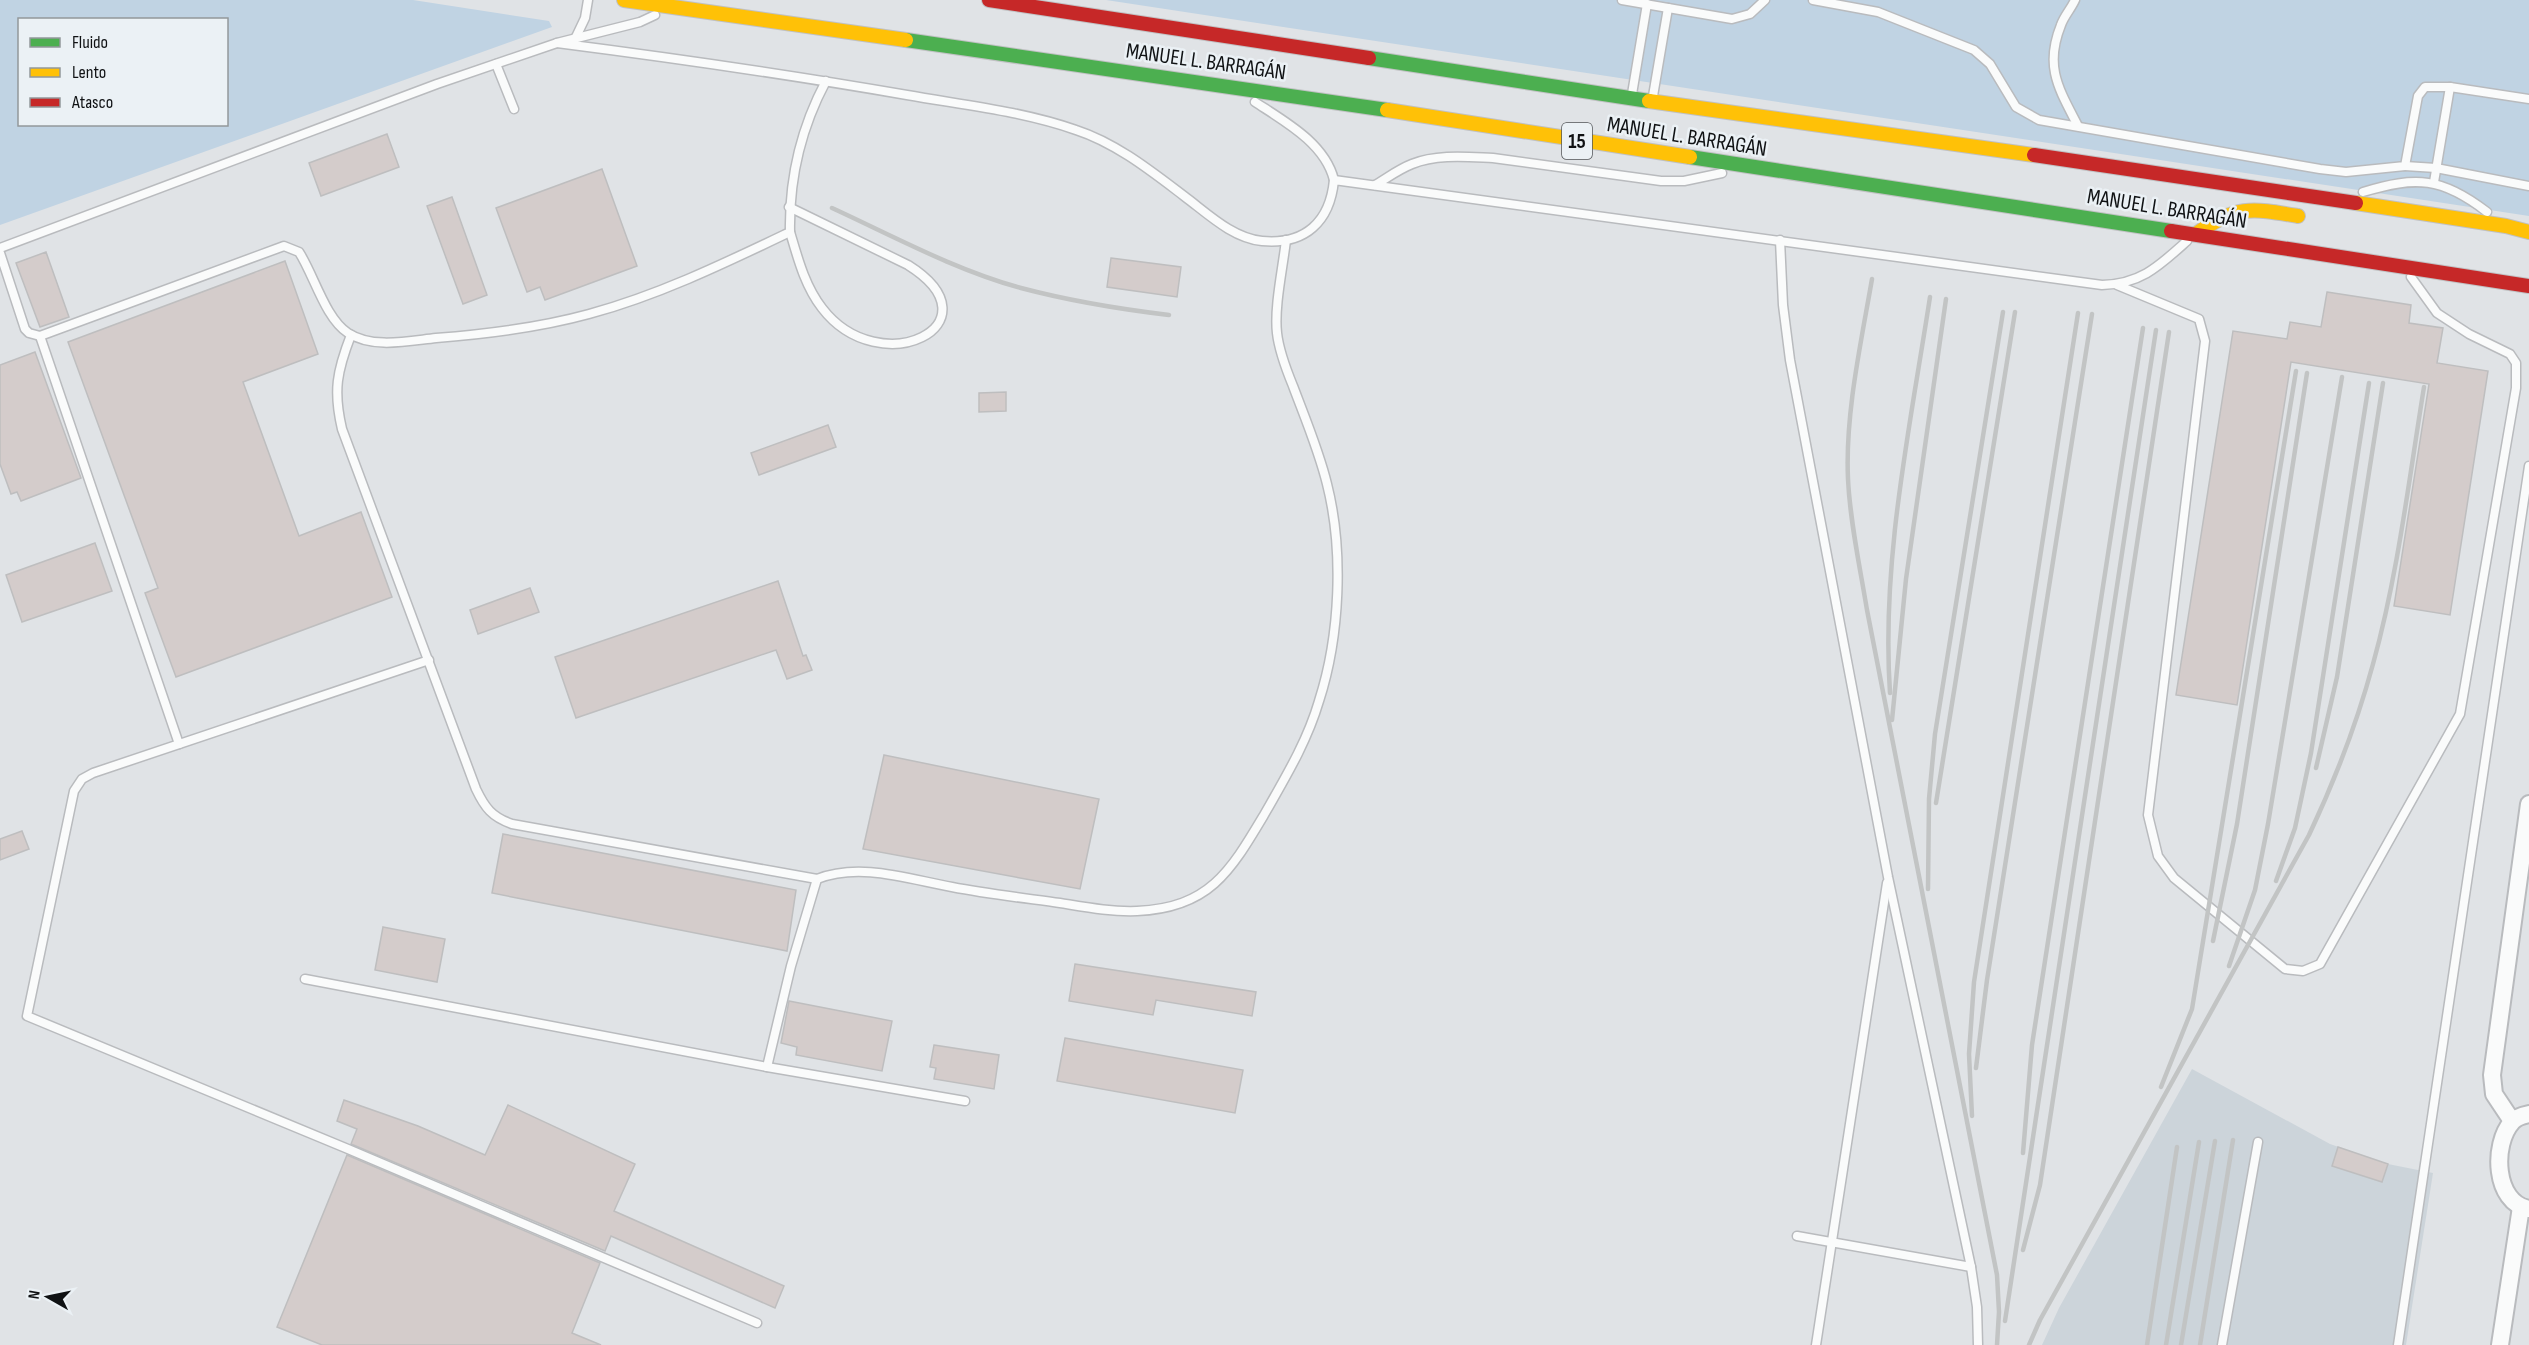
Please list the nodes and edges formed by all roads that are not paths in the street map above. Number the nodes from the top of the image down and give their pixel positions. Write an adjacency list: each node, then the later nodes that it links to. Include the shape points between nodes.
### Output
1 (588, 0): 13 (lane)
2 (624, 0): 10 (highway, MANUEL L. BARRAGÁN / 15)
3 (989, 0): 12 (highway, MANUEL L. BARRAGÁN / 15)
4 (1036, 0): 12 (lane)
5 (1622, 0): 9 (lane)
6 (1765, 0): 11 (lane, via 1750,14 1732,19)
7 (1813, 0): 23 (lane, via 1878,12 1974,50 1990,64 2016,107 2039,120)
8 (2075, 0): 23 (lane, via 2061,22 2053,48 2055,83)
9 (1647, 4): 11 (lane); 19 (lane)
10 (676, 7): 13 (lane); 17 (highway, MANUEL L. BARRAGÁN / 15)
11 (1668, 8): 21 (lane)
12 (1055, 10): 19 (highway, MANUEL L. BARRAGÁN / 15)
13 (576, 38): 14 (lane)
14 (557, 43): 15 (lane); 16 (lane)
15 (496, 64): 22 (lane); 42 (lane)
16 (826, 81): 32 (lane, via 803,134); 39 (lane, via 1012,114 1077,130 1126,154 1229,229 1259,240)
17 (1229, 86): 25 (highway, MANUEL L. BARRAGÁN / 15); 27 (lane, via 1303,135 1323,156)
18 (2450, 87): 20 (lane); 24 (lane, via 2431,85 2421,90); 26 (lane)
19 (1631, 98): 21 (highway, MANUEL L. BARRAGÁN / 15)
20 (2529, 99)
21 (1653, 102): 31 (highway, MANUEL L. BARRAGÁN / 15)
22 (513, 109)
23 (2078, 126): 24 (lane, via 2329,170)
24 (2405, 166): 26 (lane)
25 (1743, 167): 29 (lane, via 1684,182 1493,158 1437,158 1413,164); 37 (highway, MANUEL L. BARRAGÁN / 15)
26 (2436, 168): 28 (lane); 30 (lane)
27 (1334, 180): 29 (lane); 39 (lane, via 1327,210 1318,224 1305,234)
28 (2434, 182): 31 (lane, via 2396,184); 34 (lane, via 2462,193)
29 (1375, 185): 40 (lane)
30 (2529, 186)
31 (2336, 200): 34 (highway, MANUEL L. BARRAGÁN / 15)
32 (789, 207): 35 (lane); 35 (lane, via 908,265 926,278 941,301 938,324 925,338 900,344 876,342 844,330 812,293)
33 (2313, 218): 37 (highway, via 2238,210 2225,213)
34 (2506, 226): 36 (highway, MANUEL L. BARRAGÁN / 15)
35 (790, 232): 47 (lane, via 721,266 590,314 503,332 399,342)
36 (2529, 232)
37 (2196, 234): 44 (highway, MANUEL L. BARRAGÁN / 15); 45 (lane, via 2149,273)
38 (2529, 239): 41 (highway)
39 (1286, 240): 54 (lane, via 1277,334 1327,483 1336,525 1335,613 1329,663 1301,747 1248,842 1227,871 1206,892 1185,904 1132,912 868,872 838,872)
40 (1780, 240): 45 (lane, via 2083,284); 53 (lane, via 1790,360)
41 (2509, 242)
42 (0, 249)
43 (0, 253): 48 (lane, via 25,329)
44 (2404, 267): 45 (lane, via 2437,313 2510,354 2516,363 2516,388 2460,714 2319,964 2303,971 2285,969 2174,878 2158,856 2148,815 2205,341 2199,319); 46 (highway, MANUEL L. BARRAGÁN / 15)
45 (2117, 285)
46 (2529, 286)
47 (351, 335): 48 (lane, via 338,326 299,252 284,246); 50 (lane, via 336,388 342,429)
48 (40, 336): 51 (lane)
49 (2529, 466): 69 (lane)
50 (429, 660): 51 (lane); 54 (lane, via 476,789 489,812 499,819)
51 (179, 744): 65 (lane, via 93,773 77,784 27,1016)
52 (2529, 804): 59 (street, via 2492,1075 2494,1094)
53 (1888, 877): 63 (lane); 64 (lane)
54 (817, 879): 56 (lane)
55 (305, 979): 56 (lane)
56 (767, 1067): 57 (lane)
57 (965, 1101)
58 (2529, 1114): 59 (street)
59 (2512, 1121): 61 (street, via 2505,1135 2499,1177 2513,1203)
60 (2258, 1142): 68 (lane)
61 (2525, 1208): 70 (street)
62 (1797, 1236): 63 (lane)
63 (1831, 1243): 64 (lane); 66 (lane)
64 (1971, 1267): 67 (lane)
65 (757, 1323)
66 (1816, 1345)
67 (1978, 1345)
68 (2222, 1345)
69 (2398, 1345)
70 (2500, 1345)

